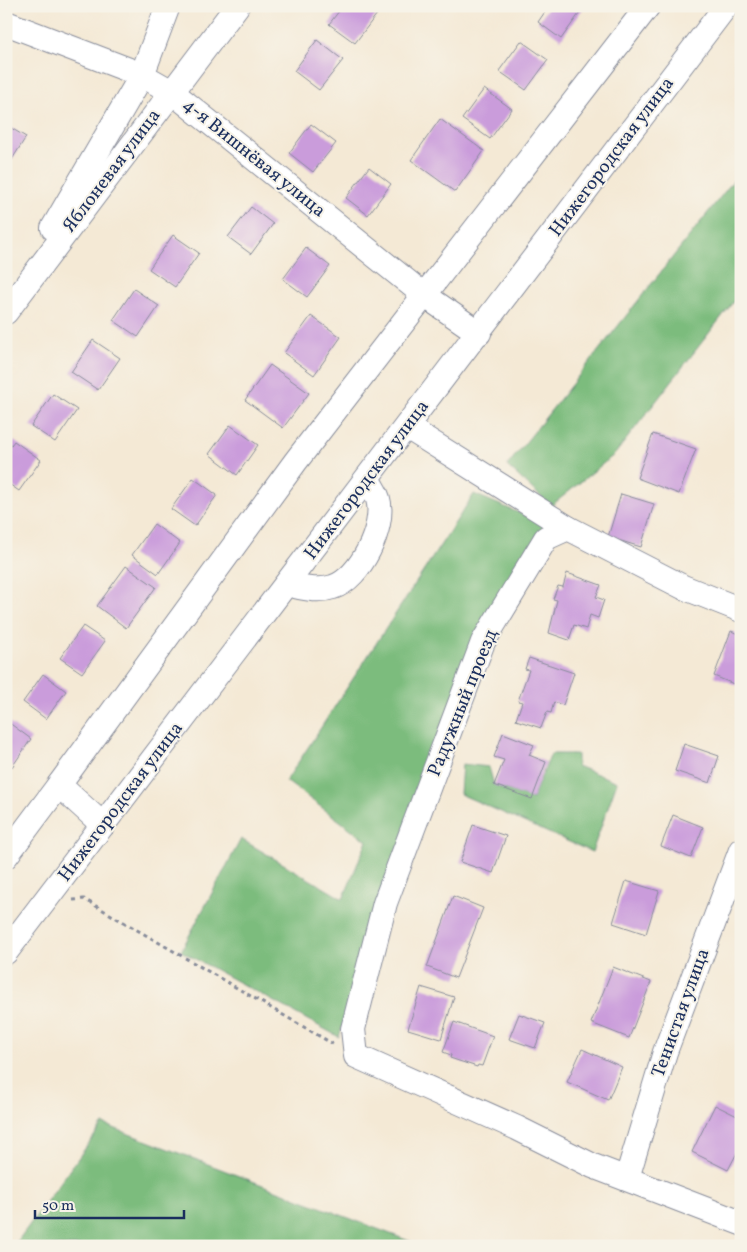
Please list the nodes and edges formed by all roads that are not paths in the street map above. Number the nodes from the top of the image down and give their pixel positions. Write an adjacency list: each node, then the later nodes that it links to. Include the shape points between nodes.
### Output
1 (168, 6): 6 (street, Яблоневая улица)
2 (237, 6): 7 (street, Яблоневая улица)
3 (648, 6): 8 (street)
4 (726, 6): 10 (street, Нижегородская улица)
5 (6, 24): 6 (street, 4-я Вишнёвая улица)
6 (142, 75): 7 (street, 4-я Вишнёвая улица); 9 (street, Яблоневая улица)
7 (172, 92): 8 (street, 4-я Вишнёвая улица); 9 (street, Яблоневая улица)
8 (424, 295): 10 (street, 4-я Вишнёвая улица); 16 (street, via 296,461)
9 (6, 310)
10 (478, 333): 11 (street, Нижегородская улица)
11 (407, 427): 12 (street, Нижегородская улица); 13 (street)
12 (367, 479): 14 (street, Нижегородская улица); 14 (street, via 378,500 378,519 374,538 361,564 334,587 309,590)
13 (568, 528): 15 (street, via 683,587); 21 (street, Радужный проезд, via 546,538 483,642 385,902 353,1029 356,1056 593,1166)
14 (287, 584): 17 (street, Нижегородская улица)
15 (741, 610)
16 (59, 785): 17 (street); 19 (street)
17 (103, 825): 20 (street, Нижегородская улица)
18 (741, 850): 21 (street, Тенистая улица, via 666,1052)
19 (6, 856)
20 (6, 952)
21 (628, 1178): 22 (street)
22 (741, 1223)

